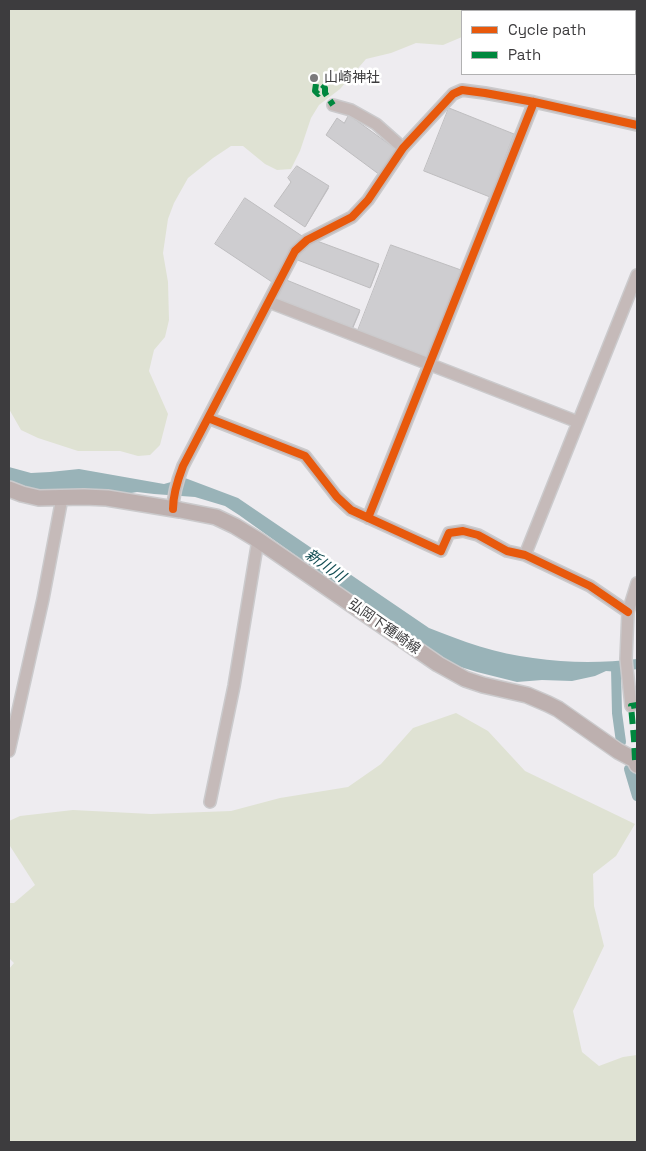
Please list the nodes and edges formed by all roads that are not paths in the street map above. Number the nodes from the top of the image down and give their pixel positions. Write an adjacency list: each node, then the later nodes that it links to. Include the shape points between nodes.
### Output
1 (534, 102): 3 (street); 4 (street, via 462,90 453,94); 7 (street)
2 (333, 105): 4 (street, via 376,124)
3 (637, 126)
4 (403, 148): 6 (street, via 368,200 352,216 307,240 295,251)
5 (637, 275): 9 (street)
6 (269, 302): 7 (street); 8 (street)
7 (430, 365): 9 (street); 13 (street)
8 (208, 418): 12 (street, via 179,475); 13 (street, via 305,456 337,497 351,510)
9 (578, 422): 15 (street)
10 (9, 489): 11 (main road, 弘岡下種崎線, via 39,498)
11 (62, 498): 12 (main road, 弘岡下種崎線, via 107,498); 20 (street)
12 (173, 506): 14 (main road, 弘岡下種崎線, via 216,518)
13 (368, 518): 15 (street, via 441,551 449,533 463,531 478,535 507,551)
14 (258, 540): 21 (main road, 弘岡下種崎線, via 451,672 483,685 527,695 558,709 635,760); 22 (street, via 234,686)
15 (525, 555): 17 (street, via 590,586)
16 (637, 583): 17 (street)
17 (628, 623): 18 (street)
18 (630, 651): 19 (street, via 627,676)
19 (631, 706)
20 (9, 751)
21 (637, 765)
22 (210, 802)

